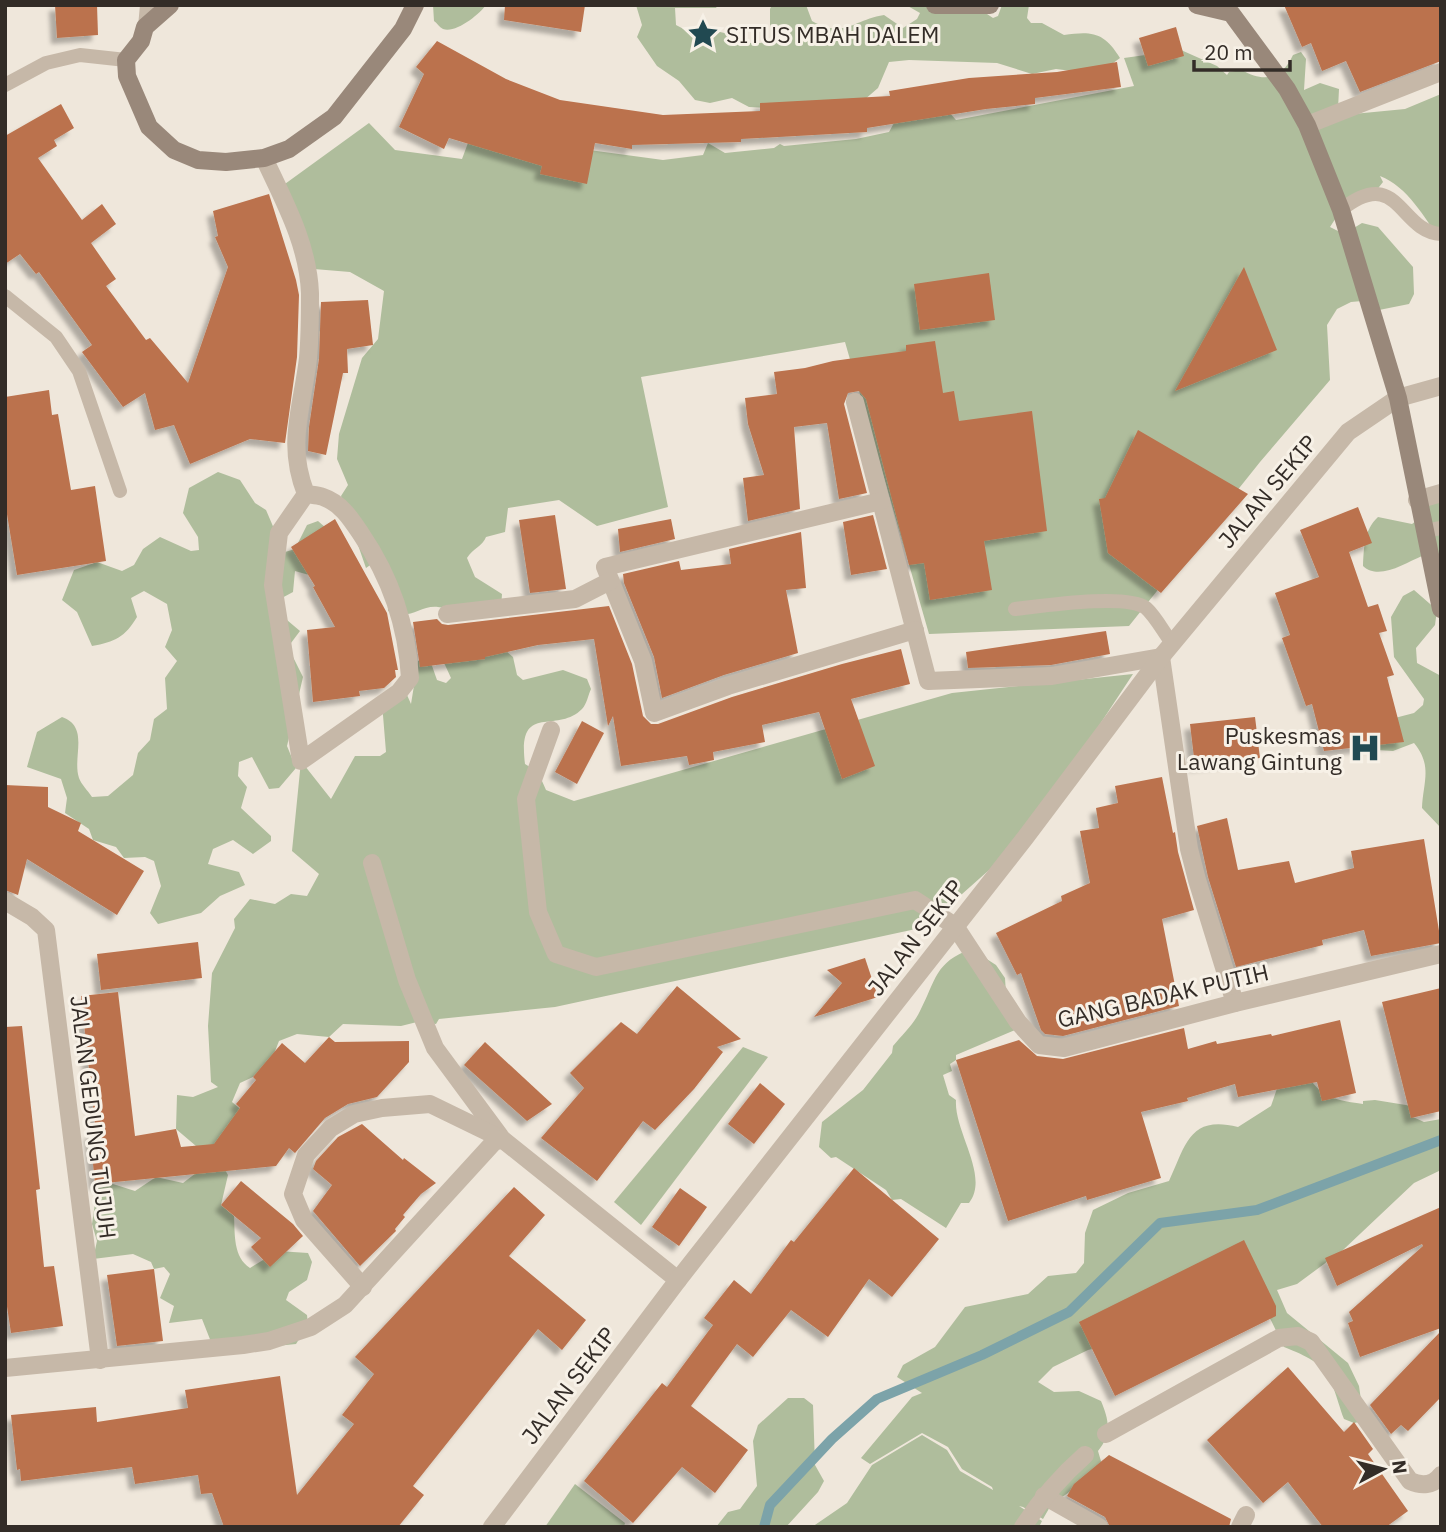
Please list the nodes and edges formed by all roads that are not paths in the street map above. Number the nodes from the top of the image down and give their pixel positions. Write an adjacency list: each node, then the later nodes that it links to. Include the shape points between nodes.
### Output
1 (146, 5): 8 (lane)
2 (170, 5): 8 (main road)
3 (415, 5): 13 (main road, via 403,29 334,117 289,149)
4 (935, 5): 5 (main road)
5 (990, 5)
6 (1197, 5): 7 (main road)
7 (1232, 9): 12 (main road)
8 (145, 27): 9 (main road, via 141,41)
9 (126, 60): 11 (lane, via 79,55 47,63); 13 (main road, via 127,76 149,127 174,150 198,160)
10 (1441, 72): 12 (street)
11 (5, 85)
12 (1307, 125): 14 (main road)
13 (264, 158): 22 (street, via 297,228 310,291 308,356 295,447)
14 (1341, 210): 15 (lane, via 1366,194 1383,195 1423,228); 18 (main road)
15 (1441, 234)
16 (5, 296): 20 (lane, via 56,337 79,371)
17 (1441, 386): 18 (street, JALAN SEKIP)
18 (1398, 398): 23 (main road); 31 (street, JALAN SEKIP, via 1348,432)
19 (855, 402): 24 (street)
20 (120, 491)
21 (1441, 493): 23 (street)
22 (306, 494): 22 (street, via 279,533 274,585 302,761 400,692 410,678 401,617 378,560 346,512 324,497)
23 (1417, 500): 25 (main road)
24 (881, 501): 26 (street, via 605,567); 30 (street)
25 (1432, 530): 27 (main road)
26 (610, 581): 29 (street, via 575,599); 30 (street, via 643,661 654,713)
27 (1441, 608)
28 (1015, 609): 31 (lane, via 1129,602 1145,607)
29 (447, 614)
30 (915, 630): 31 (street, via 928,681 1052,676)
31 (1166, 650): 35 (street, JALAN SEKIP); 37 (street, via 1189,849)
32 (551, 730): 35 (street, via 526,799 538,912 556,954 596,967 915,900)
33 (372, 863): 38 (street, via 407,980 435,1048)
34 (5, 901): 41 (street, JALAN GEDUNG TUJUH, via 46,930)
35 (955, 926): 37 (street, GANG BADAK PUTIH, via 1017,1022 1040,1045 1064,1048); 39 (street, JALAN SEKIP)
36 (1441, 954): 37 (street, GANG BADAK PUTIH)
37 (1235, 1003)
38 (502, 1139): 39 (street); 40 (street, via 494,1142); 40 (street, via 430,1104 354,1114 331,1128 306,1155 293,1194 304,1220)
39 (678, 1280): 47 (street, JALAN SEKIP)
40 (363, 1287): 41 (street, via 326,1319 269,1341)
41 (100, 1360): 42 (street)
42 (5, 1368)
43 (1106, 1434): 45 (street, via 1279,1338 1298,1336 1311,1342 1410,1481 1429,1484)
44 (1084, 1455): 46 (street)
45 (1441, 1475)
46 (1044, 1496): 48 (street); 49 (street)
47 (492, 1527)
48 (1023, 1527)
49 (1098, 1527)

